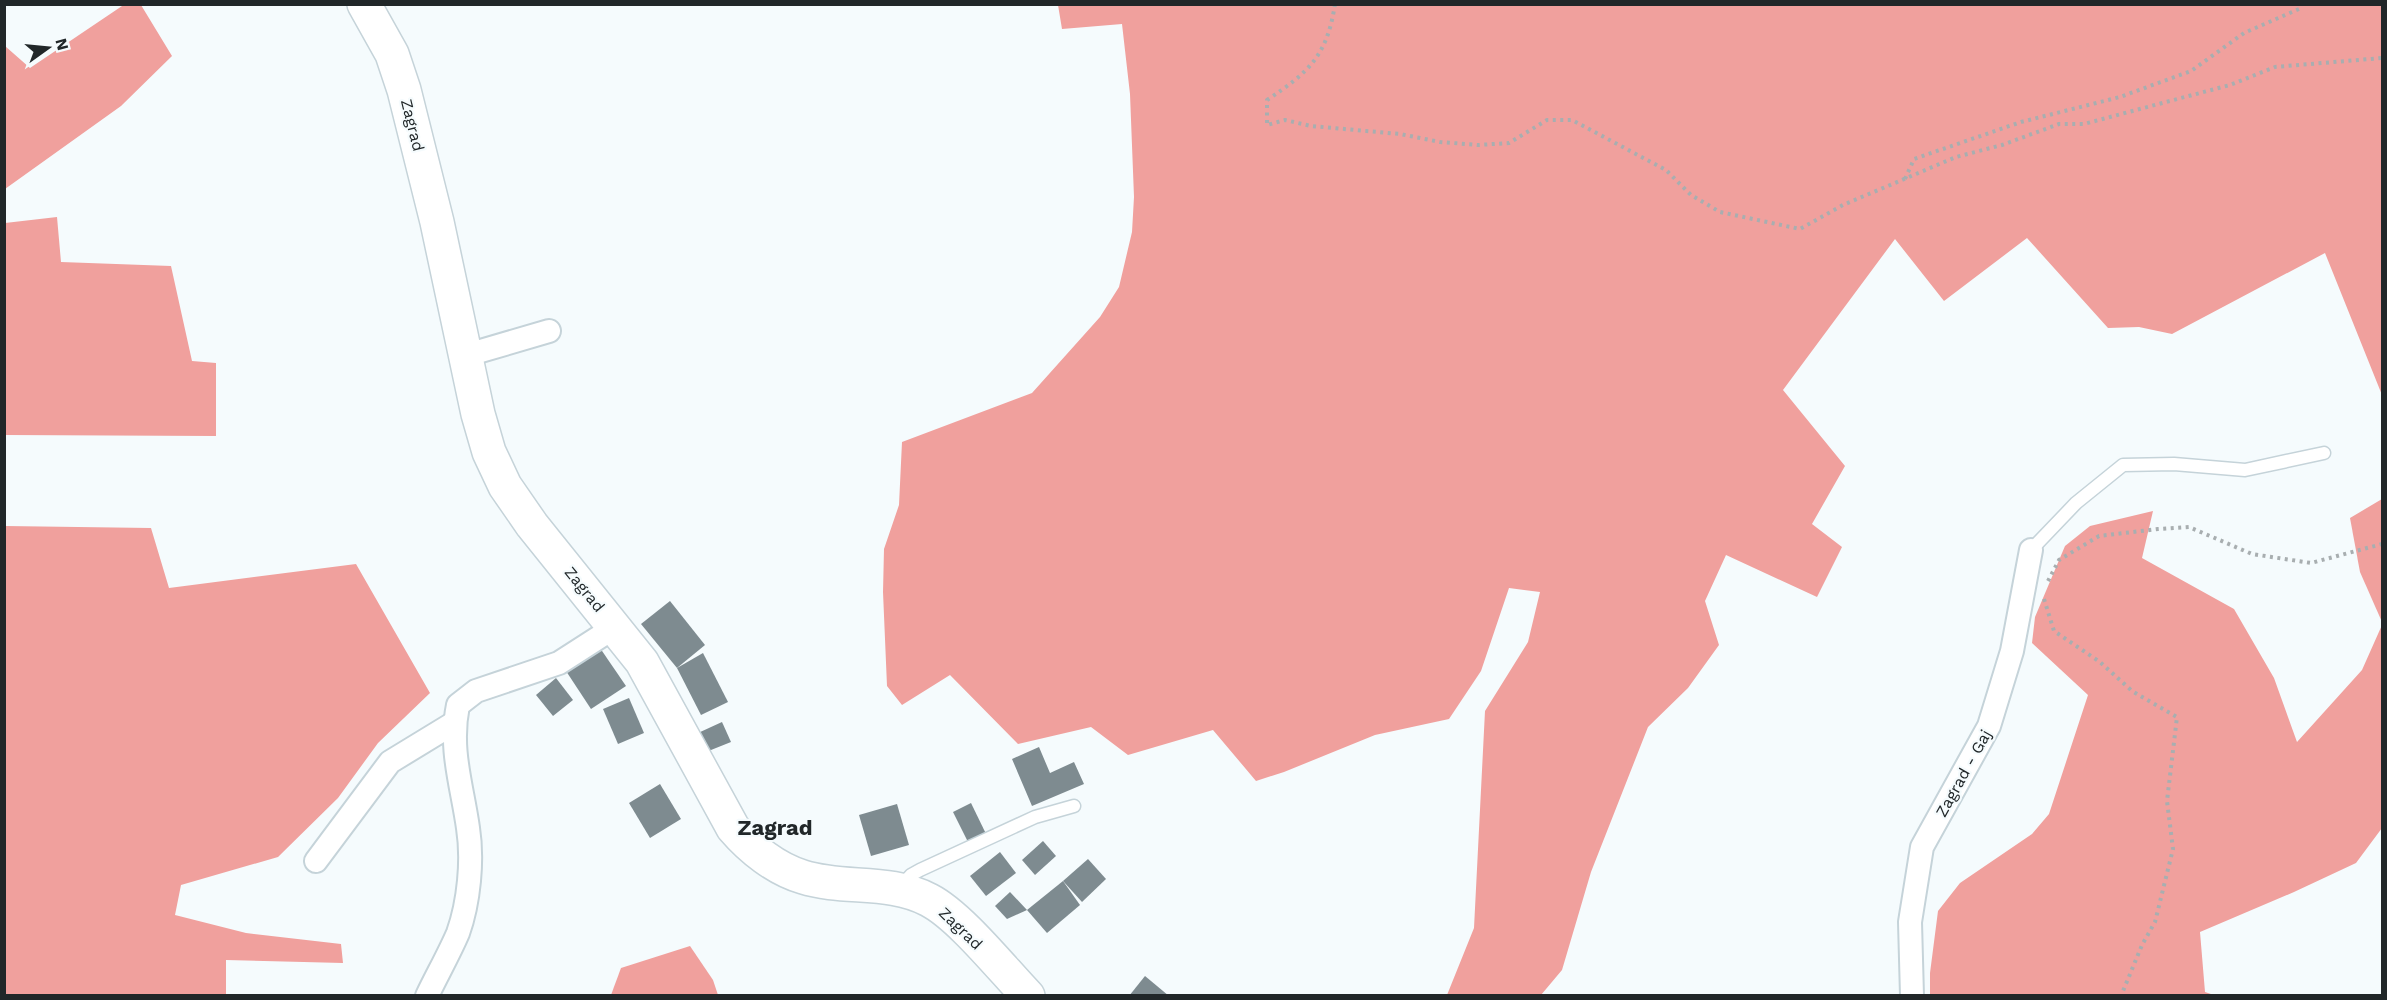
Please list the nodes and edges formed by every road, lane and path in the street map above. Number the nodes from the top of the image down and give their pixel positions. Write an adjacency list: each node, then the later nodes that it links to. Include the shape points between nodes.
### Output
1 (364, 4): 7 (main road, Zagrad, via 392,54 404,90)
2 (1335, 4): 5 (path, via 1330,33 1318,55 1299,79 1267,100 1267,125 1285,120 1478,144 1509,143 1547,120 1572,120 1666,170 1691,195 1720,212 1800,229 1843,205)
3 (2302, 4): 5 (path, via 2299,9 2244,33 2191,70 2120,97 2022,122 1914,159)
4 (2382, 58): 5 (path, via 2275,68 2230,85 2084,124 2059,124 1956,157)
5 (1905, 180)
6 (549, 331): 7 (street)
7 (466, 355): 13 (main road, Zagrad, via 486,442 505,486)
8 (2324, 453): 10 (lane, via 2245,470 2174,464 2123,465 2076,502)
9 (2382, 544): 11 (path, via 2311,563 2252,554 2189,527 2099,536 2059,560)
10 (2031, 550): 20 (street, Zagrad - Gaj, via 2012,651 1989,726 1922,847 1910,922)
11 (2046, 585)
12 (2042, 593): 21 (path, via 2054,631 2100,662 2132,691 2177,717 2167,801 2174,849 2155,922)
13 (615, 627): 14 (street, via 559,663 476,691 458,705); 17 (main road, Zagrad, via 642,662 717,801 748,845 804,877)
14 (454, 723): 16 (street, via 390,762); 18 (street, via 456,769 468,829 469,879 458,932)
15 (1074, 806): 17 (lane, via 1048,812 920,870)
16 (316, 861)
17 (898, 889): 19 (main road, Zagrad, via 950,913)
18 (427, 996)
19 (1028, 996)
20 (1912, 996)
21 (2121, 996)

